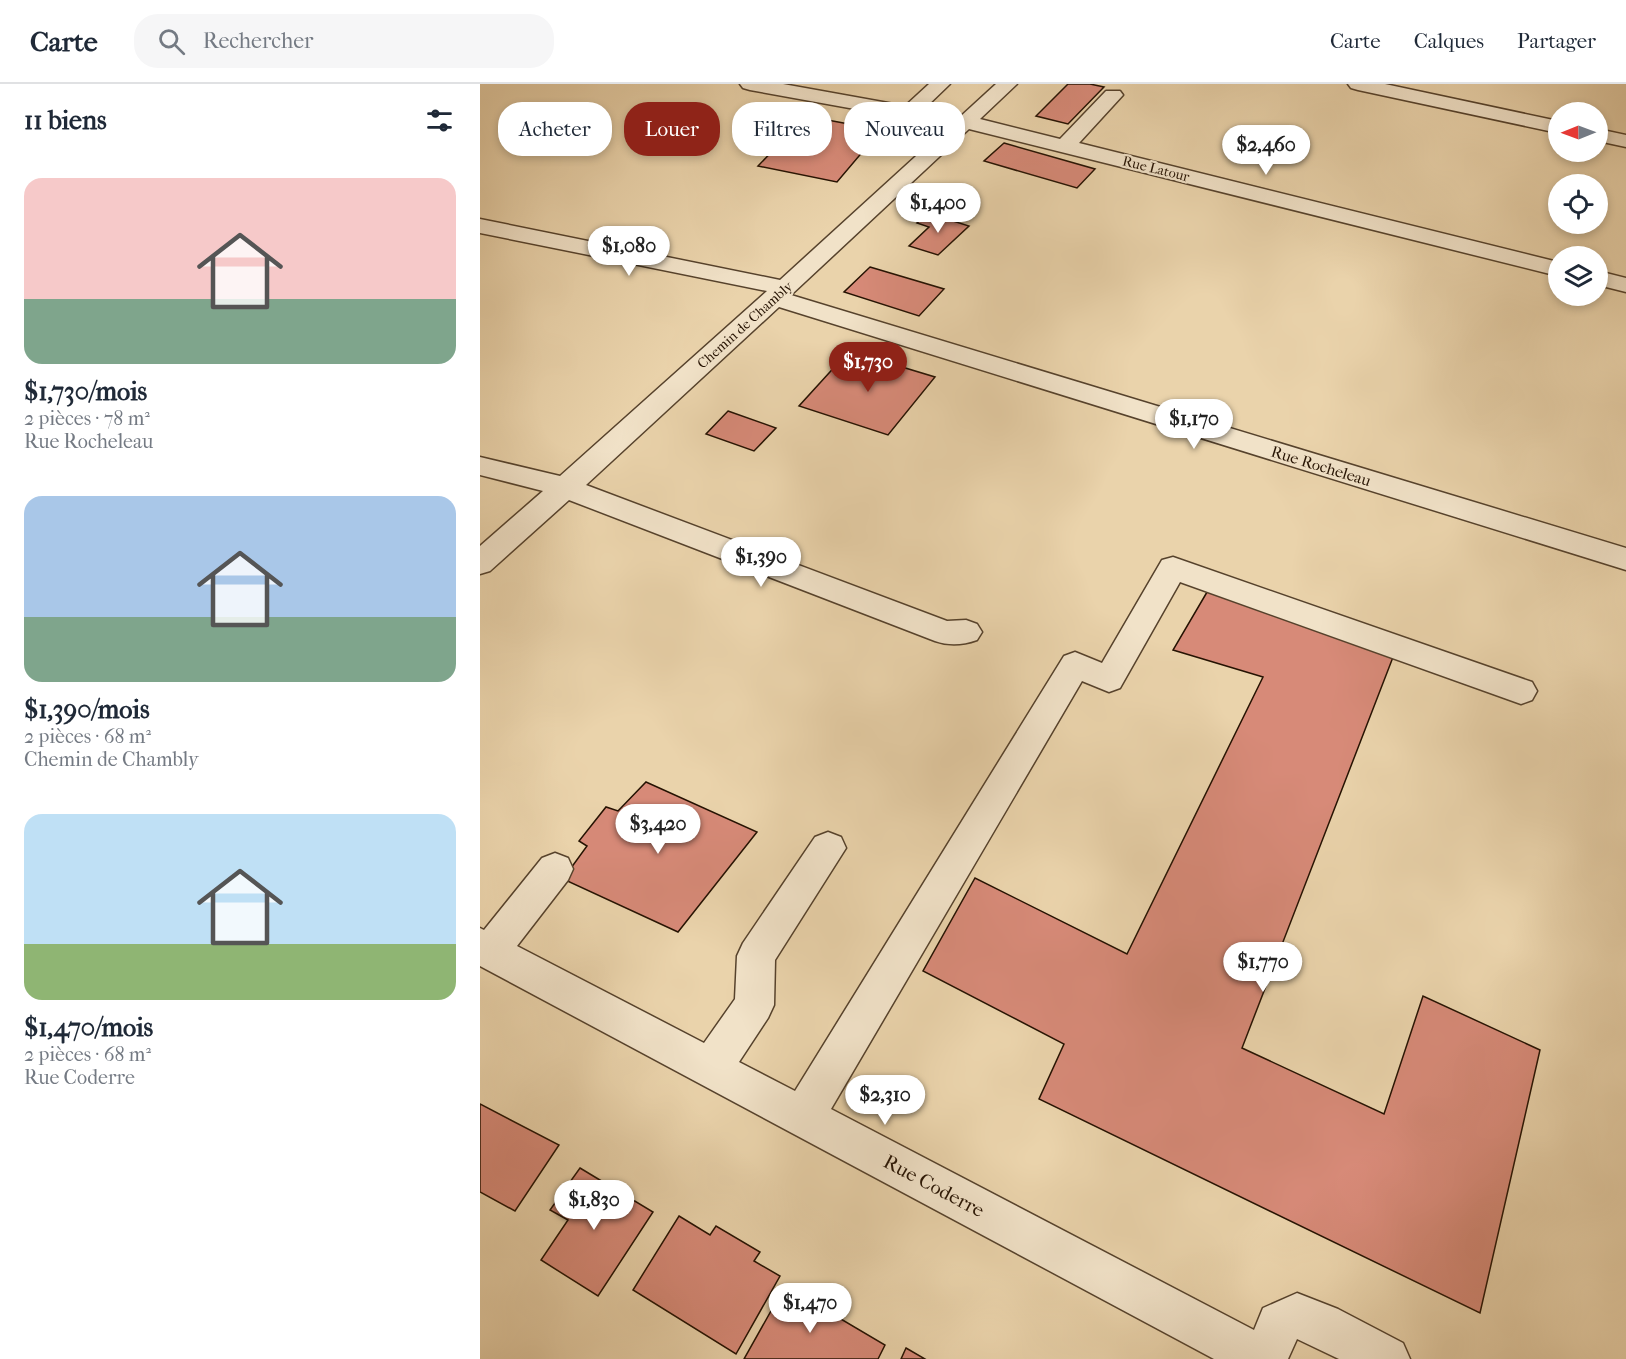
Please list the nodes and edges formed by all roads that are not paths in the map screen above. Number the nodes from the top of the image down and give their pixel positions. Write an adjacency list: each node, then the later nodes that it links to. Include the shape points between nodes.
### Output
1 (750, 84): 6 (street, Rue Latour)
2 (940, 84): 7 (street)
3 (1358, 84): 9 (street)
4 (1002, 85): 8 (street, Chemin de Chambly)
5 (1118, 89): 12 (street)
6 (853, 102)
7 (921, 102)
8 (965, 123): 12 (street, Rue Latour)
9 (1548, 125)
10 (1608, 137): 11 (street)
11 (1626, 141)
12 (1065, 146): 15 (street, Rue Latour)
13 (929, 156): 18 (street, Chemin de Chambly)
14 (480, 226): 18 (street, Rue Rocheleau)
15 (1548, 267)
16 (1608, 280): 17 (street)
17 (1626, 285)
18 (780, 293): 20 (street, Chemin de Chambly); 21 (street, Rue Rocheleau)
19 (480, 466): 20 (street)
20 (564, 487): 22 (street, Chemin de Chambly); 23 (street, via 946,633)
21 (1626, 559)
22 (480, 563)
23 (966, 632)
24 (1521, 691): 29 (street, via 1173,568 1110,679 1074,665)
25 (828, 848): 28 (street, via 756,956 754,1005)
26 (555, 869): 27 (street)
27 (485, 949): 28 (street, Rue Coderre)
28 (711, 1068): 29 (street, Rue Coderre)
29 (803, 1116): 30 (street, Rue Coderre)
30 (1263, 1359): 31 (street, via 1280,1324 1297,1316)
31 (1387, 1359)

